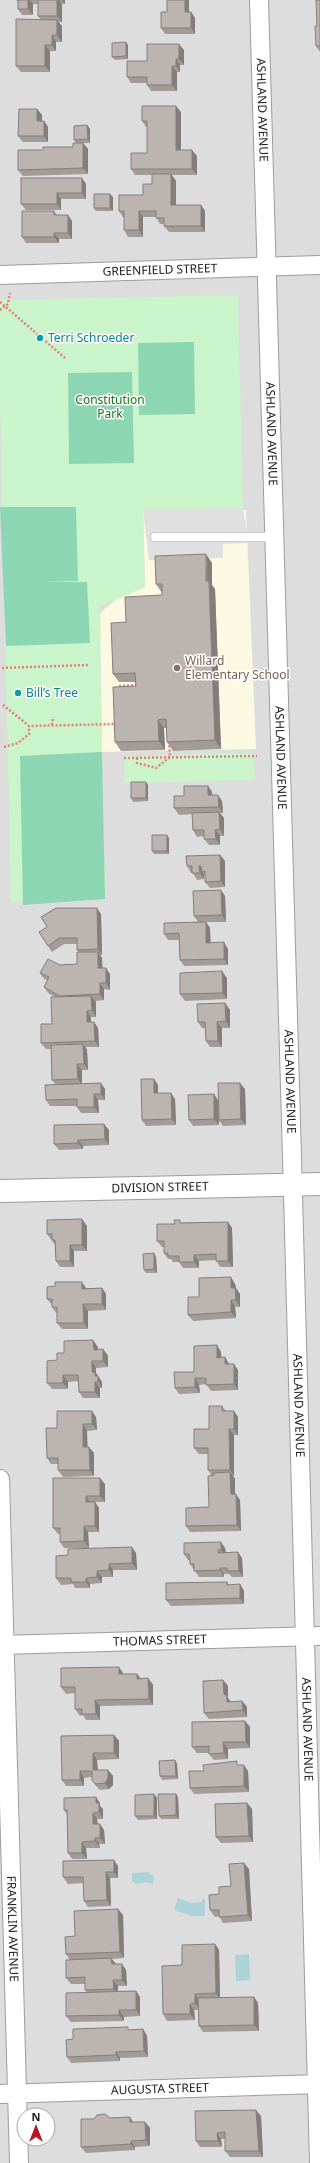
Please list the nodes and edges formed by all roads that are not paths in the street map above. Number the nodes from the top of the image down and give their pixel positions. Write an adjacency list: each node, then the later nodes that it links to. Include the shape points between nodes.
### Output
1 (259, 0): 3 (street, ASHLAND AVENUE)
2 (320, 265): 3 (street, GREENFIELD STREET)
3 (267, 267): 4 (street, GREENFIELD STREET); 6 (street, ASHLAND AVENUE)
4 (0, 275)
5 (155, 537): 6 (lane)
6 (275, 537): 7 (street, ASHLAND AVENUE)
7 (293, 1184): 8 (street, DIVISION STREET); 9 (street, DIVISION STREET); 11 (street, ASHLAND AVENUE)
8 (320, 1184)
9 (0, 1191)
10 (0, 1479): 12 (street, FRANKLIN AVENUE)
11 (313, 1636): 12 (street, THOMAS STREET); 13 (street, ASHLAND AVENUE)
12 (2, 1645): 14 (street, FRANKLIN AVENUE)
13 (318, 2084): 14 (street, AUGUSTA STREET); 16 (street, ASHLAND AVENUE)
14 (8, 2094): 15 (street, FRANKLIN AVENUE)
15 (19, 2163)
16 (319, 2163)

